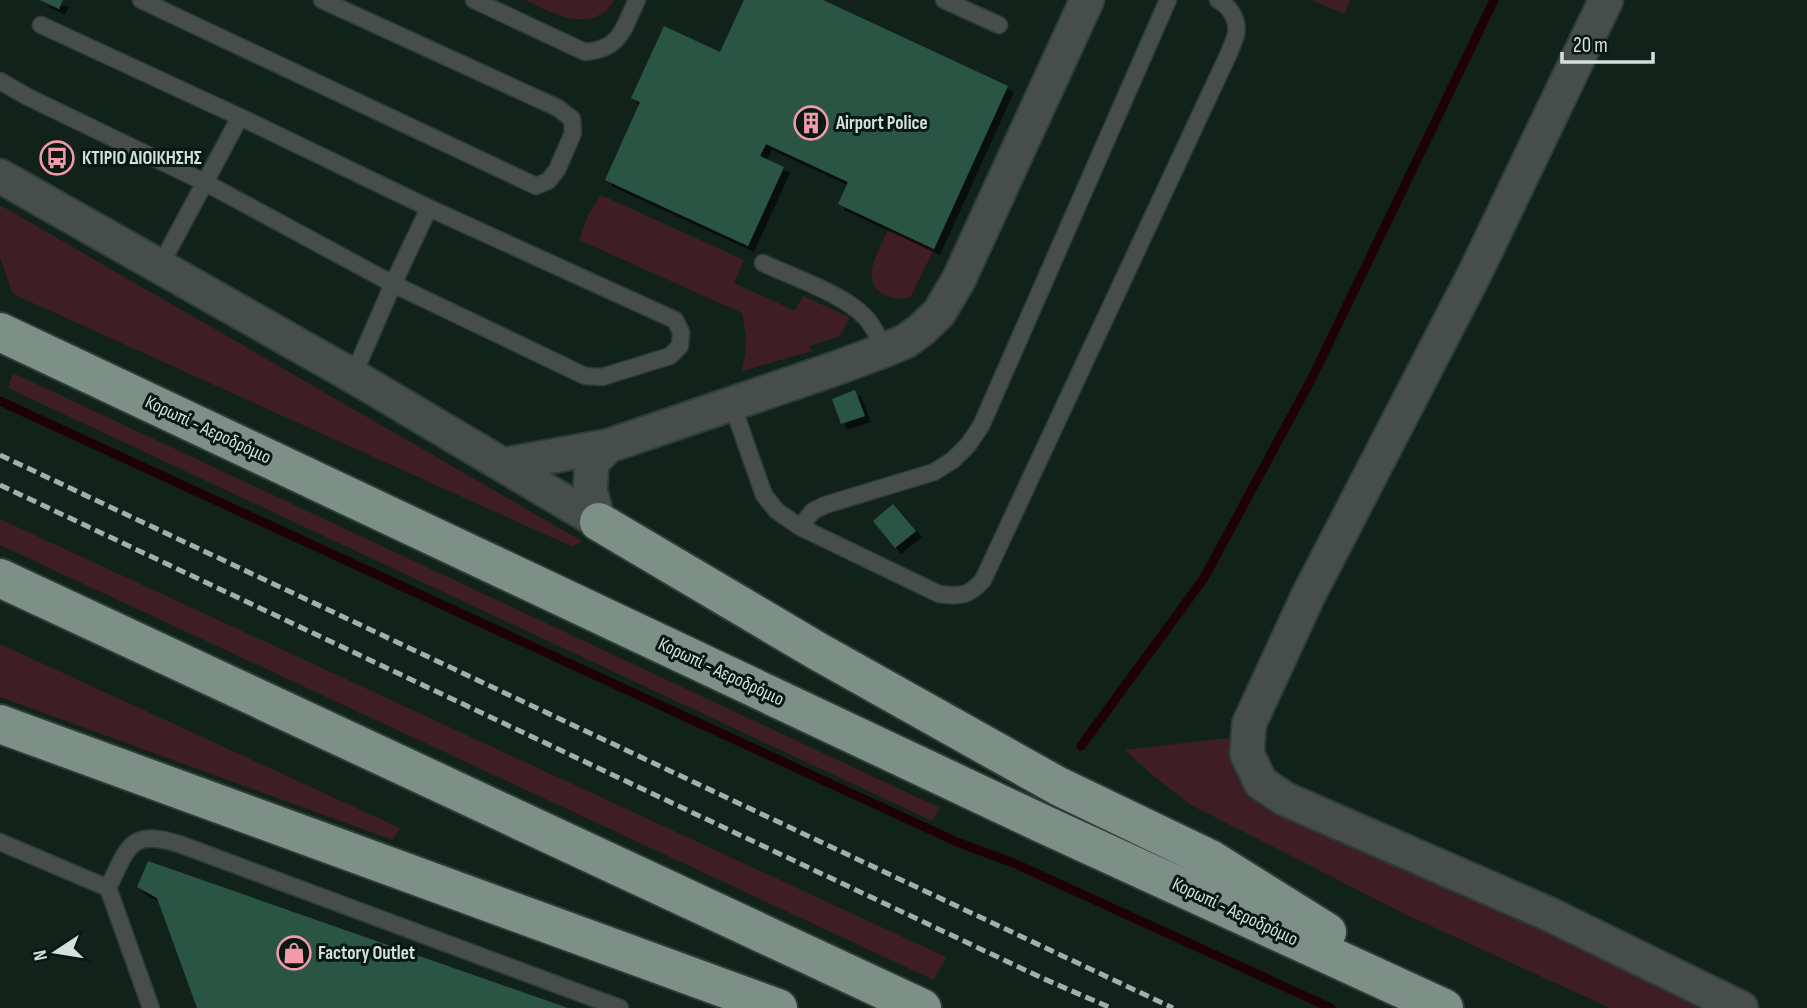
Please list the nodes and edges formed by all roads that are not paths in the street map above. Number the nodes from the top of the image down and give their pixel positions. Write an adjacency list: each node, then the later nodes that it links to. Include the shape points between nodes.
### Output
1 (141, 0): 2 (lane, via 536,186 557,170 573,133 572,119 558,108)
2 (322, 0)
3 (474, 0): 4 (lane, via 585,52 601,51 615,43)
4 (637, 0)
5 (944, 0): 11 (lane)
6 (1087, 0): 21 (street, via 959,279 939,313 906,341)
7 (1168, 0): 27 (lane, via 981,426 968,445 934,472 825,505)
8 (1218, 0): 27 (lane, via 1234,16 1237,32 1230,51 983,580 965,594 939,594)
9 (1606, 0): 37 (street, via 1475,273 1308,596 1249,724 1247,754 1261,783 1285,799 1551,915)
10 (41, 25): 13 (lane)
11 (999, 25)
12 (0, 81): 15 (lane)
13 (240, 117): 15 (lane); 16 (lane)
14 (0, 176): 18 (street)
15 (206, 183): 18 (lane); 19 (lane)
16 (429, 208): 19 (lane); 19 (lane, via 675,320 681,332 680,346 670,356 602,377 585,376)
17 (763, 263): 21 (lane, via 844,300 864,315)
18 (160, 266): 22 (street)
19 (393, 284): 22 (lane)
20 (0, 331): 36 (highway, Κορωπί - Αεροδρόμιο, via 1041,823)
21 (885, 350): 23 (street)
22 (353, 376): 25 (street)
23 (732, 404): 24 (street); 27 (lane, via 764,495)
24 (608, 446): 25 (street); 26 (street, via 592,462 590,491)
25 (503, 465): 26 (street)
26 (599, 522): 36 (highway, via 1058,786 1212,860)
27 (800, 527)
28 (0, 578): 35 (highway)
29 (0, 724): 34 (highway)
30 (0, 842): 31 (lane)
31 (108, 888): 32 (lane); 33 (lane, via 129,848 145,837 163,839)
32 (151, 1008)
33 (620, 1008)
34 (778, 1008)
35 (922, 1008)
36 (1446, 1008)
37 (1741, 1008)

